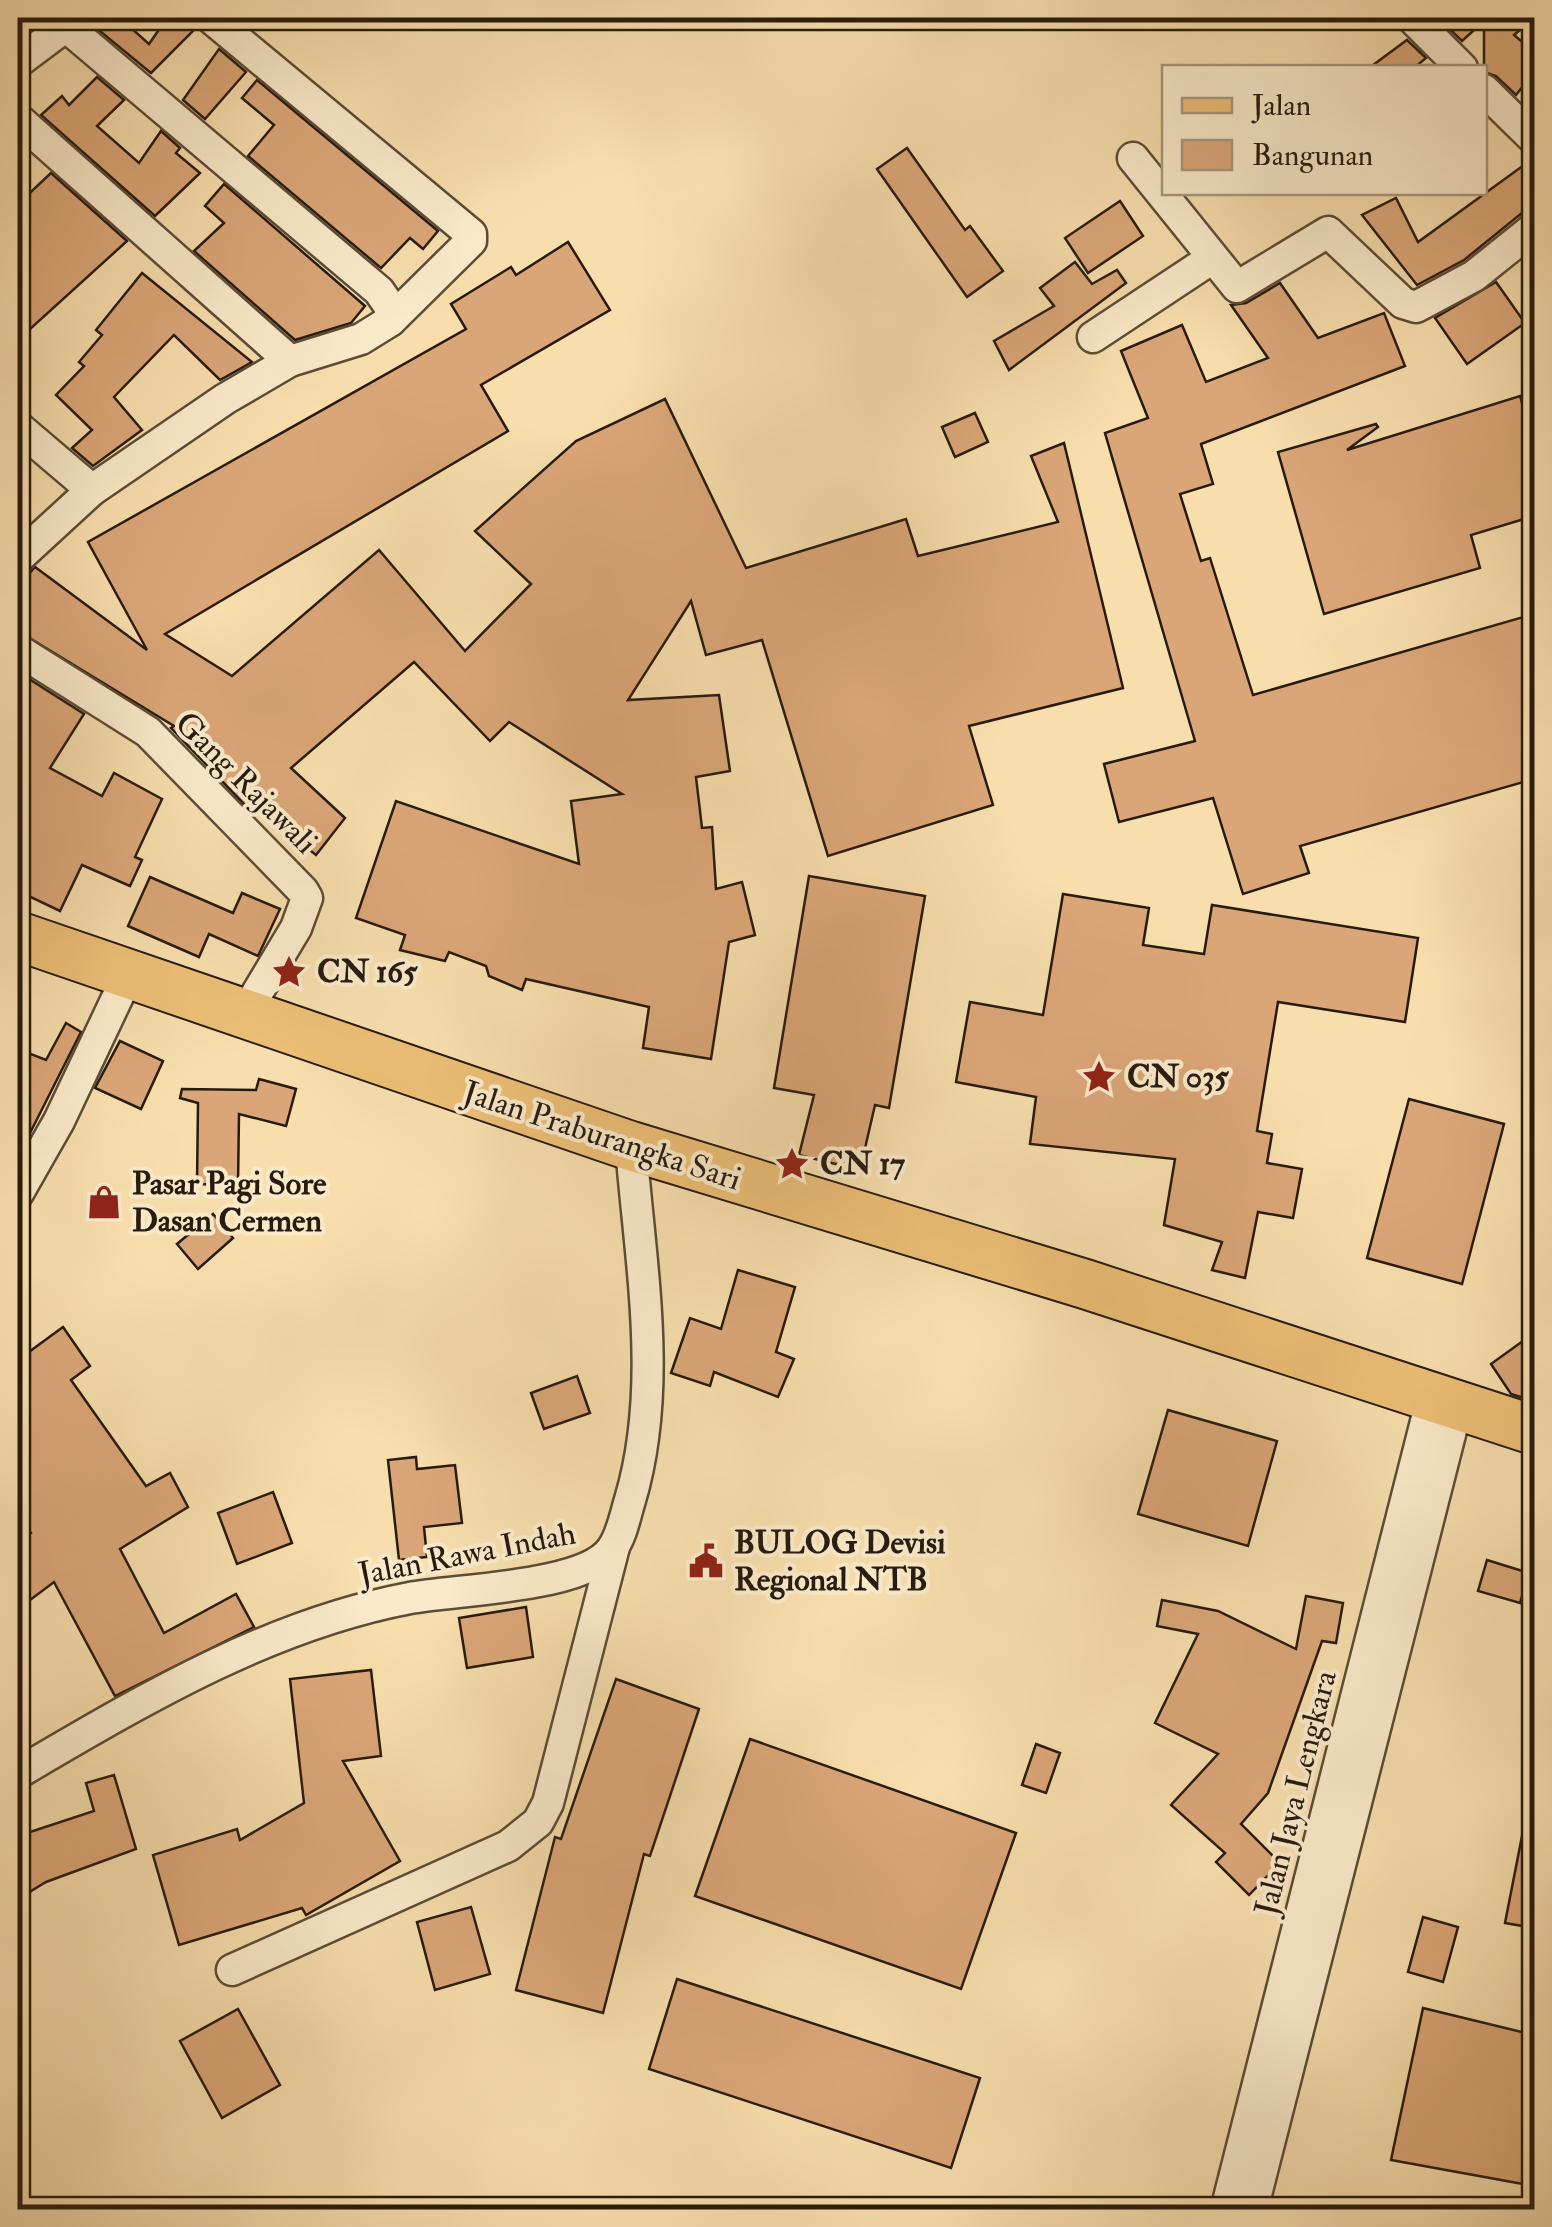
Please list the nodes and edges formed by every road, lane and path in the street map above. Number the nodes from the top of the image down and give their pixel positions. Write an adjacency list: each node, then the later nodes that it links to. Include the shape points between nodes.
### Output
1 (210, 18): 12 (street, via 471,234 467,248)
2 (1412, 18): 5 (street)
3 (61, 22): 4 (street); 12 (street, via 379,291)
4 (18, 62)
5 (1459, 65)
6 (1487, 93): 8 (street)
7 (18, 119): 14 (street)
8 (1534, 139)
9 (1132, 158): 11 (street)
10 (1534, 228): 11 (street, via 1474,276 1416,307 1403,303 1328,232 1242,287)
11 (1211, 260): 13 (street)
12 (390, 321): 14 (street, via 361,340)
13 (1094, 336)
14 (290, 360): 16 (street)
15 (18, 427): 16 (street)
16 (92, 490): 17 (street)
17 (18, 558)
18 (19, 655): 21 (street, Gang Rajawali, via 148,732 307,898)
19 (18, 936): 20 (main road, Jalan Praburangka Sari)
20 (128, 975): 21 (main road, Jalan Praburangka Sari); 23 (street)
21 (244, 1015): 22 (main road, Jalan Praburangka Sari)
22 (630, 1146): 24 (main road, Jalan Praburangka Sari); 26 (street, Jalan Rawa Indah, via 648,1404 639,1469)
23 (18, 1193)
24 (1446, 1399): 25 (main road, Jalan Praburangka Sari); 29 (street, Jalan Jaya Lengkara); 30 (street, Jalan Jaya Lengkara)
25 (1534, 1430)
26 (614, 1547): 27 (street, Jalan Rawa Indah, via 575,1573 410,1598 314,1623 180,1680); 28 (street, via 562,1759 538,1822 508,1846)
27 (18, 1773)
28 (232, 1970)
29 (1226, 2210)
30 (1252, 2210)

